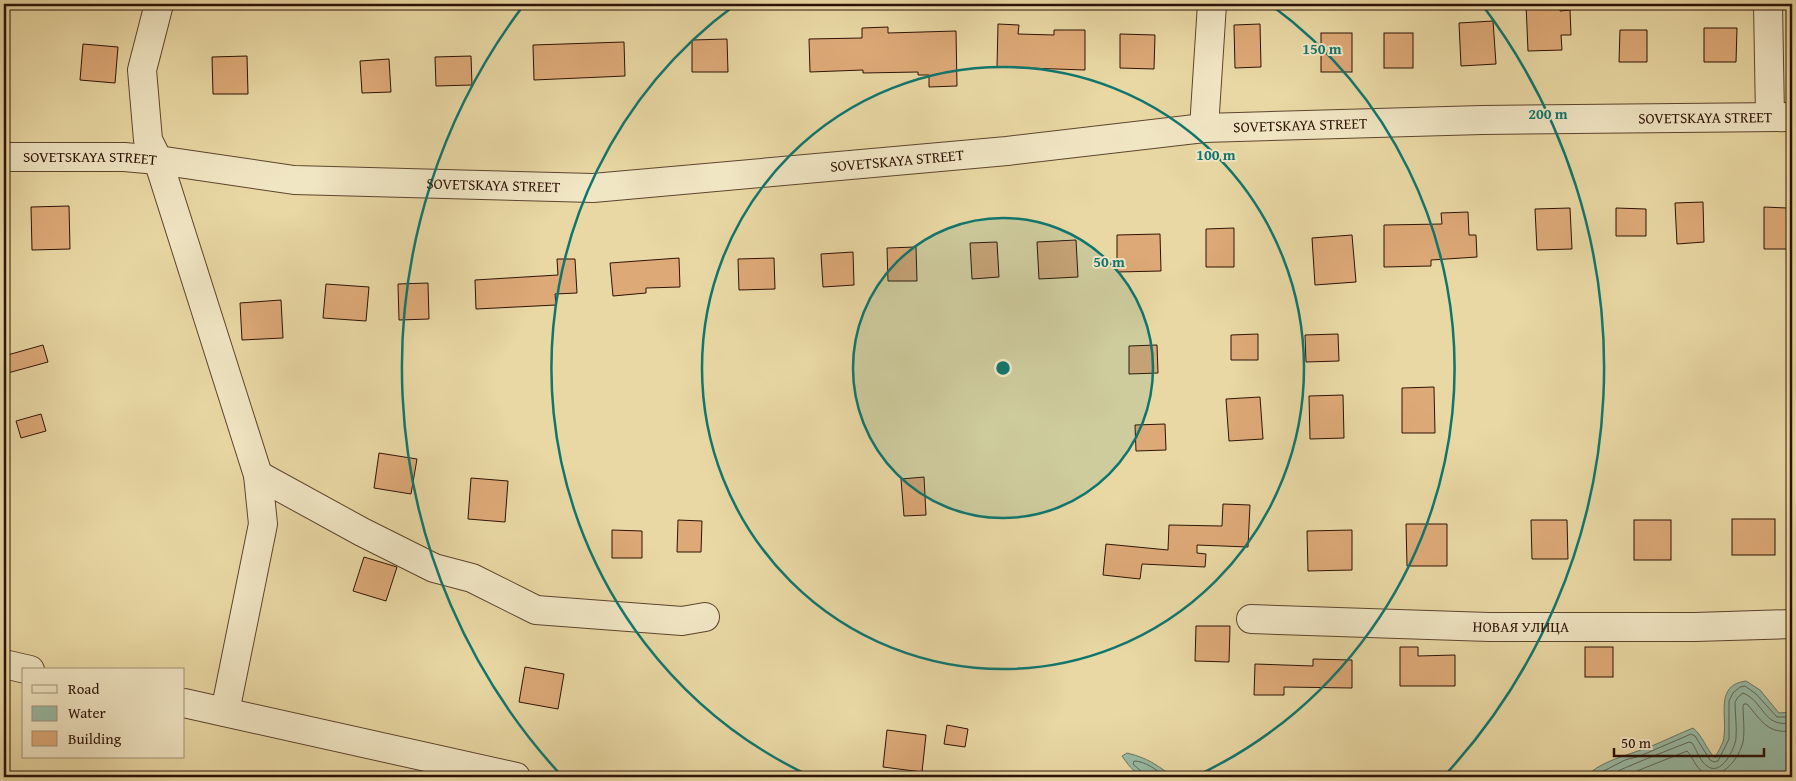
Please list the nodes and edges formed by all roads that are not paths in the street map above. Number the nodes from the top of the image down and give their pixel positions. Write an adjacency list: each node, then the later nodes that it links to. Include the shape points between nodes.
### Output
1 (159, 4): 7 (street, via 142,70 148,140)
2 (1212, 4): 5 (street)
3 (1768, 4): 4 (street)
4 (1781, 117): 5 (street, SOVETSKAYA STREET, via 1482,120)
5 (1204, 128): 7 (street, SOVETSKAYA STREET, via 1007,151 593,188 294,180)
6 (4, 157): 7 (street, SOVETSKAYA STREET)
7 (158, 160): 8 (street)
8 (258, 475): 9 (street, via 434,568 472,578 536,610 682,621); 15 (street, via 263,524)
9 (705, 617)
10 (1251, 619): 11 (street, НОВАЯ УЛИЦА, via 1489,626)
11 (1792, 624)
12 (4, 664): 13 (street)
13 (22, 668)
14 (185, 703): 15 (street)
15 (225, 712): 16 (street)
16 (516, 777)

